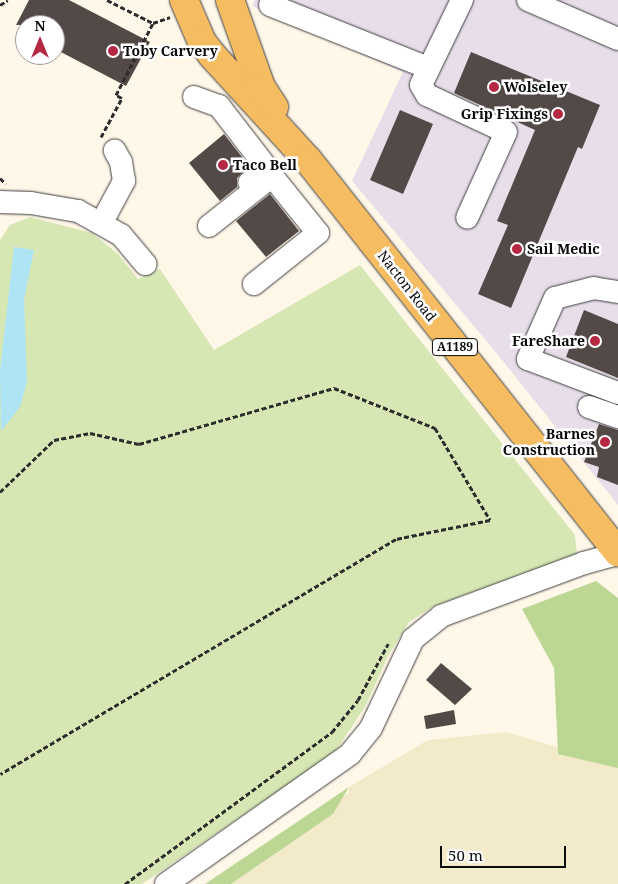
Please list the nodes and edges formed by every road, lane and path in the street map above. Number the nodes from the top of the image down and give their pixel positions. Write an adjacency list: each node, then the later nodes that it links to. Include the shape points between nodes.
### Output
1 (8, 0): 6 (path)
2 (107, 0): 9 (path)
3 (230, 0): 14 (main road, Nacton Road / A1189, via 261,87)
4 (462, 0): 11 (street)
5 (528, 0): 10 (street)
6 (0, 5)
7 (270, 5): 11 (street)
8 (179, 8): 9 (path); 14 (main road, Nacton Road / A1189, via 212,55)
9 (154, 23): 13 (path, via 116,95 122,98)
10 (618, 39)
11 (428, 68): 16 (street, via 421,85 427,95 506,132)
12 (194, 97): 19 (street, via 219,106 268,168 207,224 272,176 318,233)
13 (106, 148): 17 (street, via 121,162 124,181)
14 (308, 160): 25 (main road, Nacton Road / A1189)
15 (0, 202): 17 (street, via 54,206)
16 (467, 218)
17 (102, 222): 18 (street, via 121,235)
18 (145, 264)
19 (254, 284)
20 (618, 292): 21 (street, via 594,288 555,298 528,360)
21 (618, 393)
22 (589, 406): 23 (street)
23 (618, 417)
24 (0, 492): 27 (path, via 54,440 90,433 139,444 334,388 435,428 490,520 396,539)
25 (613, 547): 29 (street, via 584,563 441,616 412,639 371,728 350,754)
26 (393, 637): 28 (path, via 358,700 332,732)
27 (0, 774)
28 (125, 884)
29 (166, 884)

